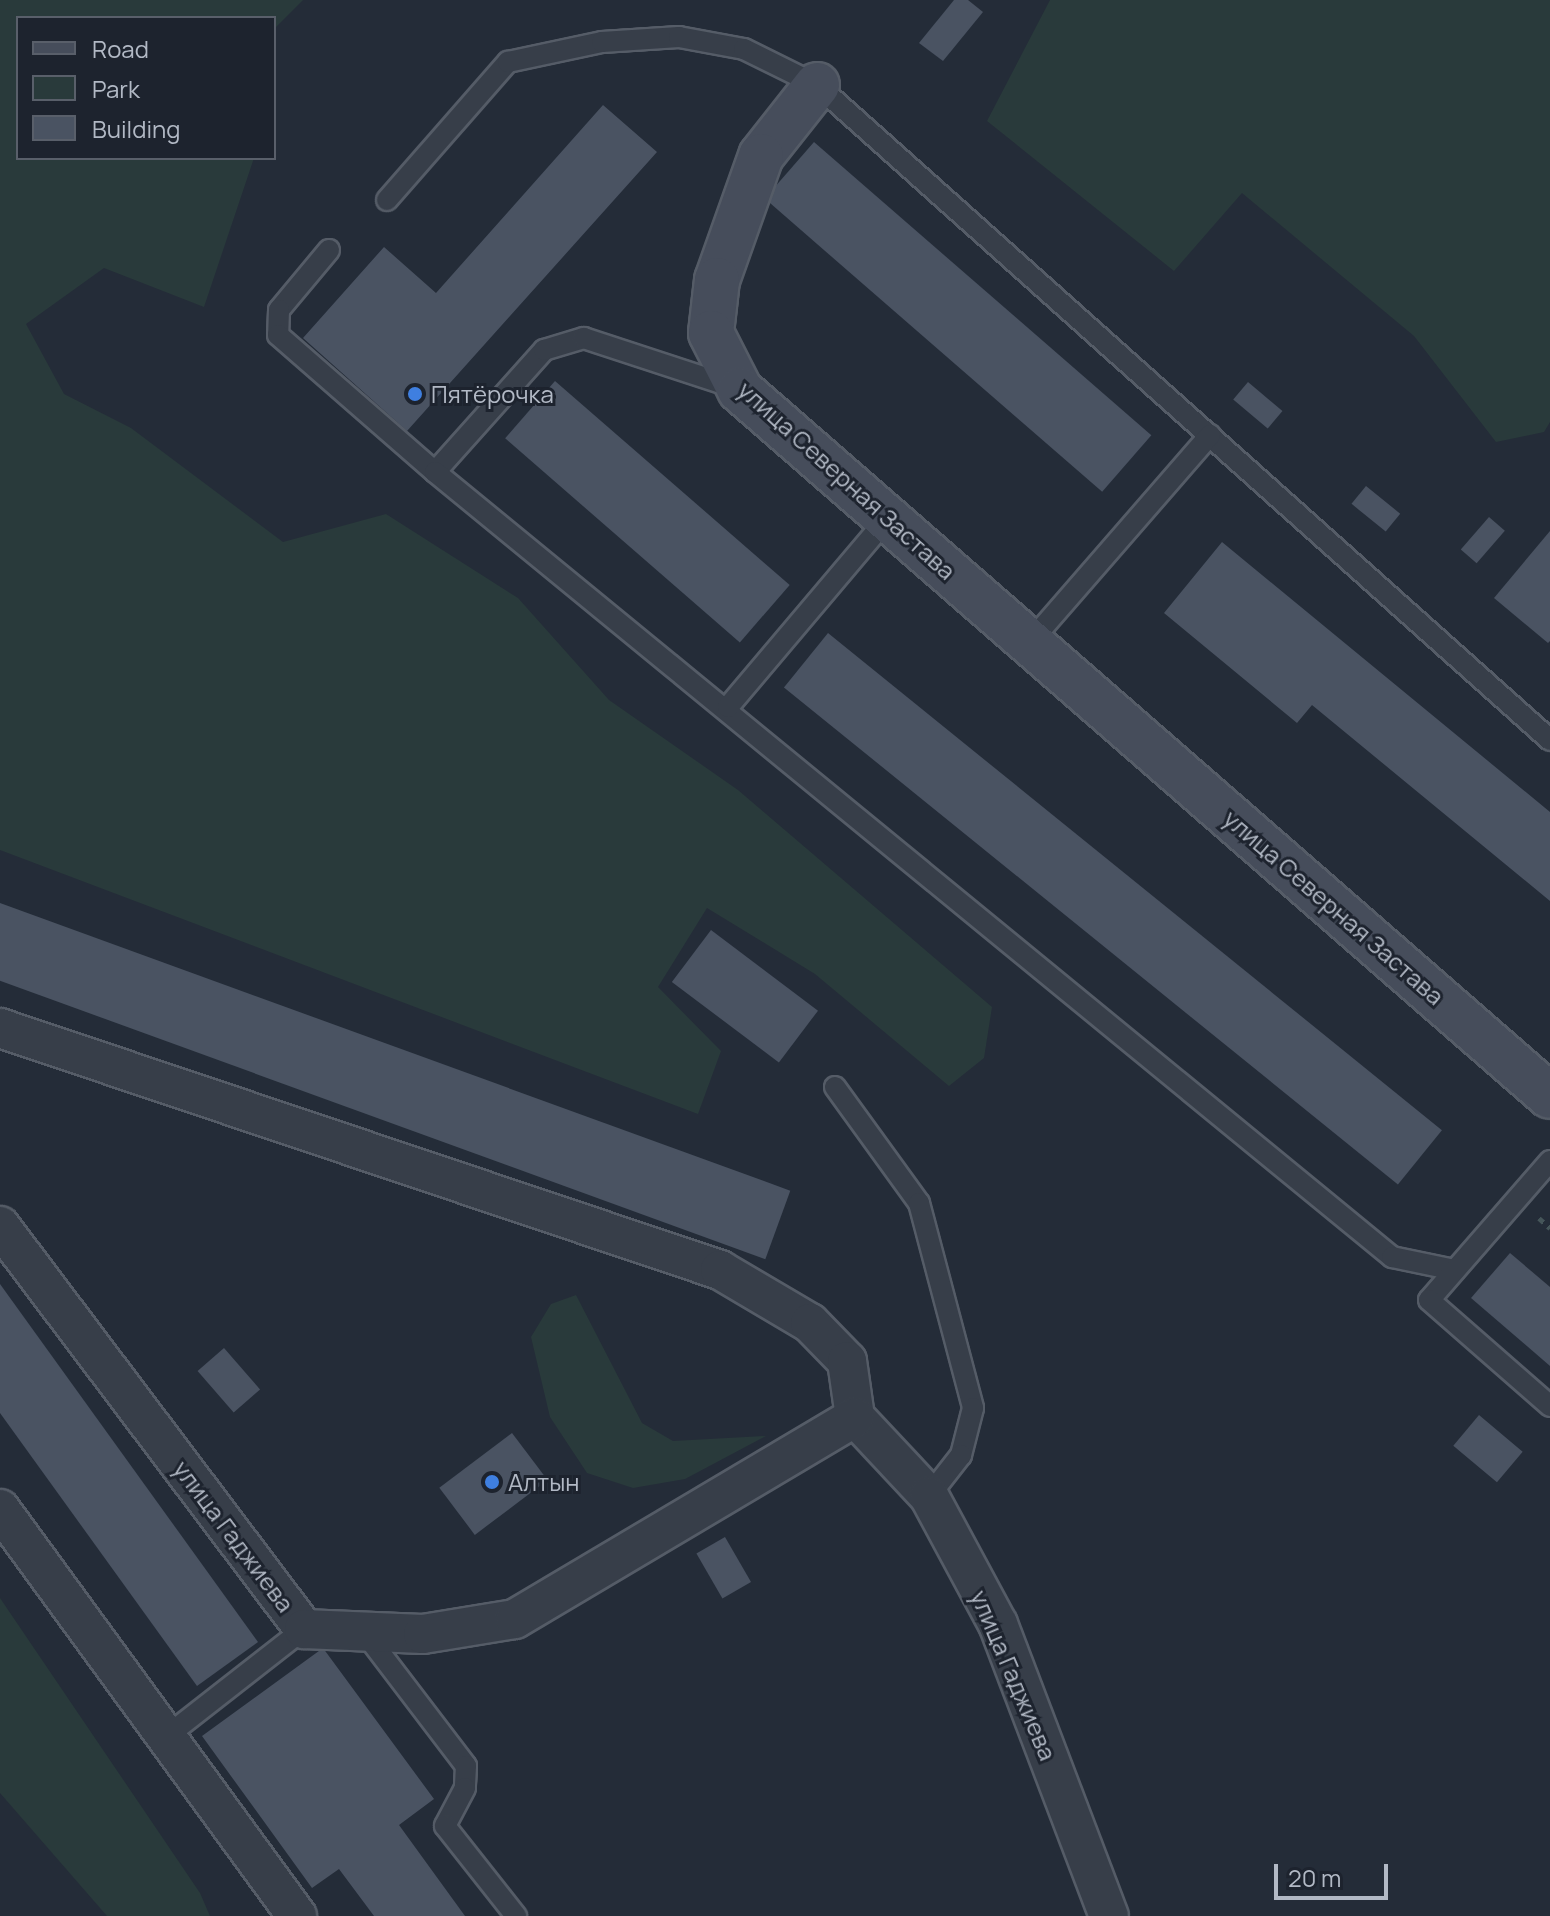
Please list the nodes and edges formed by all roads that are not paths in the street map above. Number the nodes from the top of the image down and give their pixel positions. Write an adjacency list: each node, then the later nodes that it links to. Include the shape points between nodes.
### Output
1 (817, 85): 2 (lane, via 744,49 679,37 602,42 508,62); 4 (street, улица Северная Застава, via 761,156 717,280 711,333); 5 (lane)
2 (387, 200)
3 (329, 250): 6 (lane, via 279,310 278,335)
4 (740, 390): 6 (lane, via 584,338 544,350); 7 (street, улица Северная Застава)
5 (1210, 435): 8 (lane); 10 (lane)
6 (435, 472): 9 (lane)
7 (887, 519): 8 (street, улица Северная Застава); 9 (lane)
8 (1031, 641): 13 (street, улица Северная Застава)
9 (728, 707): 16 (lane, via 1392,1257)
10 (1550, 740)
11 (0, 1028): 18 (street, via 720,1270 810,1323 847,1361)
12 (835, 1087): 19 (lane, via 919,1203 973,1408 961,1455)
13 (1550, 1096)
14 (1550, 1161): 16 (lane)
15 (0, 1226): 21 (street, улица Гаджиева)
16 (1455, 1270): 17 (lane, via 1429,1300)
17 (1550, 1406)
18 (855, 1417): 19 (street, улица Гаджиева); 22 (street, улица Гаджиева, via 515,1619 423,1634)
19 (929, 1496): 26 (street, улица Гаджиева, via 998,1624)
20 (0, 1509): 23 (street)
21 (304, 1629): 22 (street, улица Гаджиева); 23 (lane)
22 (364, 1631): 25 (lane, via 466,1766 465,1788 445,1826)
23 (167, 1736): 24 (street)
24 (297, 1916)
25 (516, 1916)
26 (1109, 1916)

